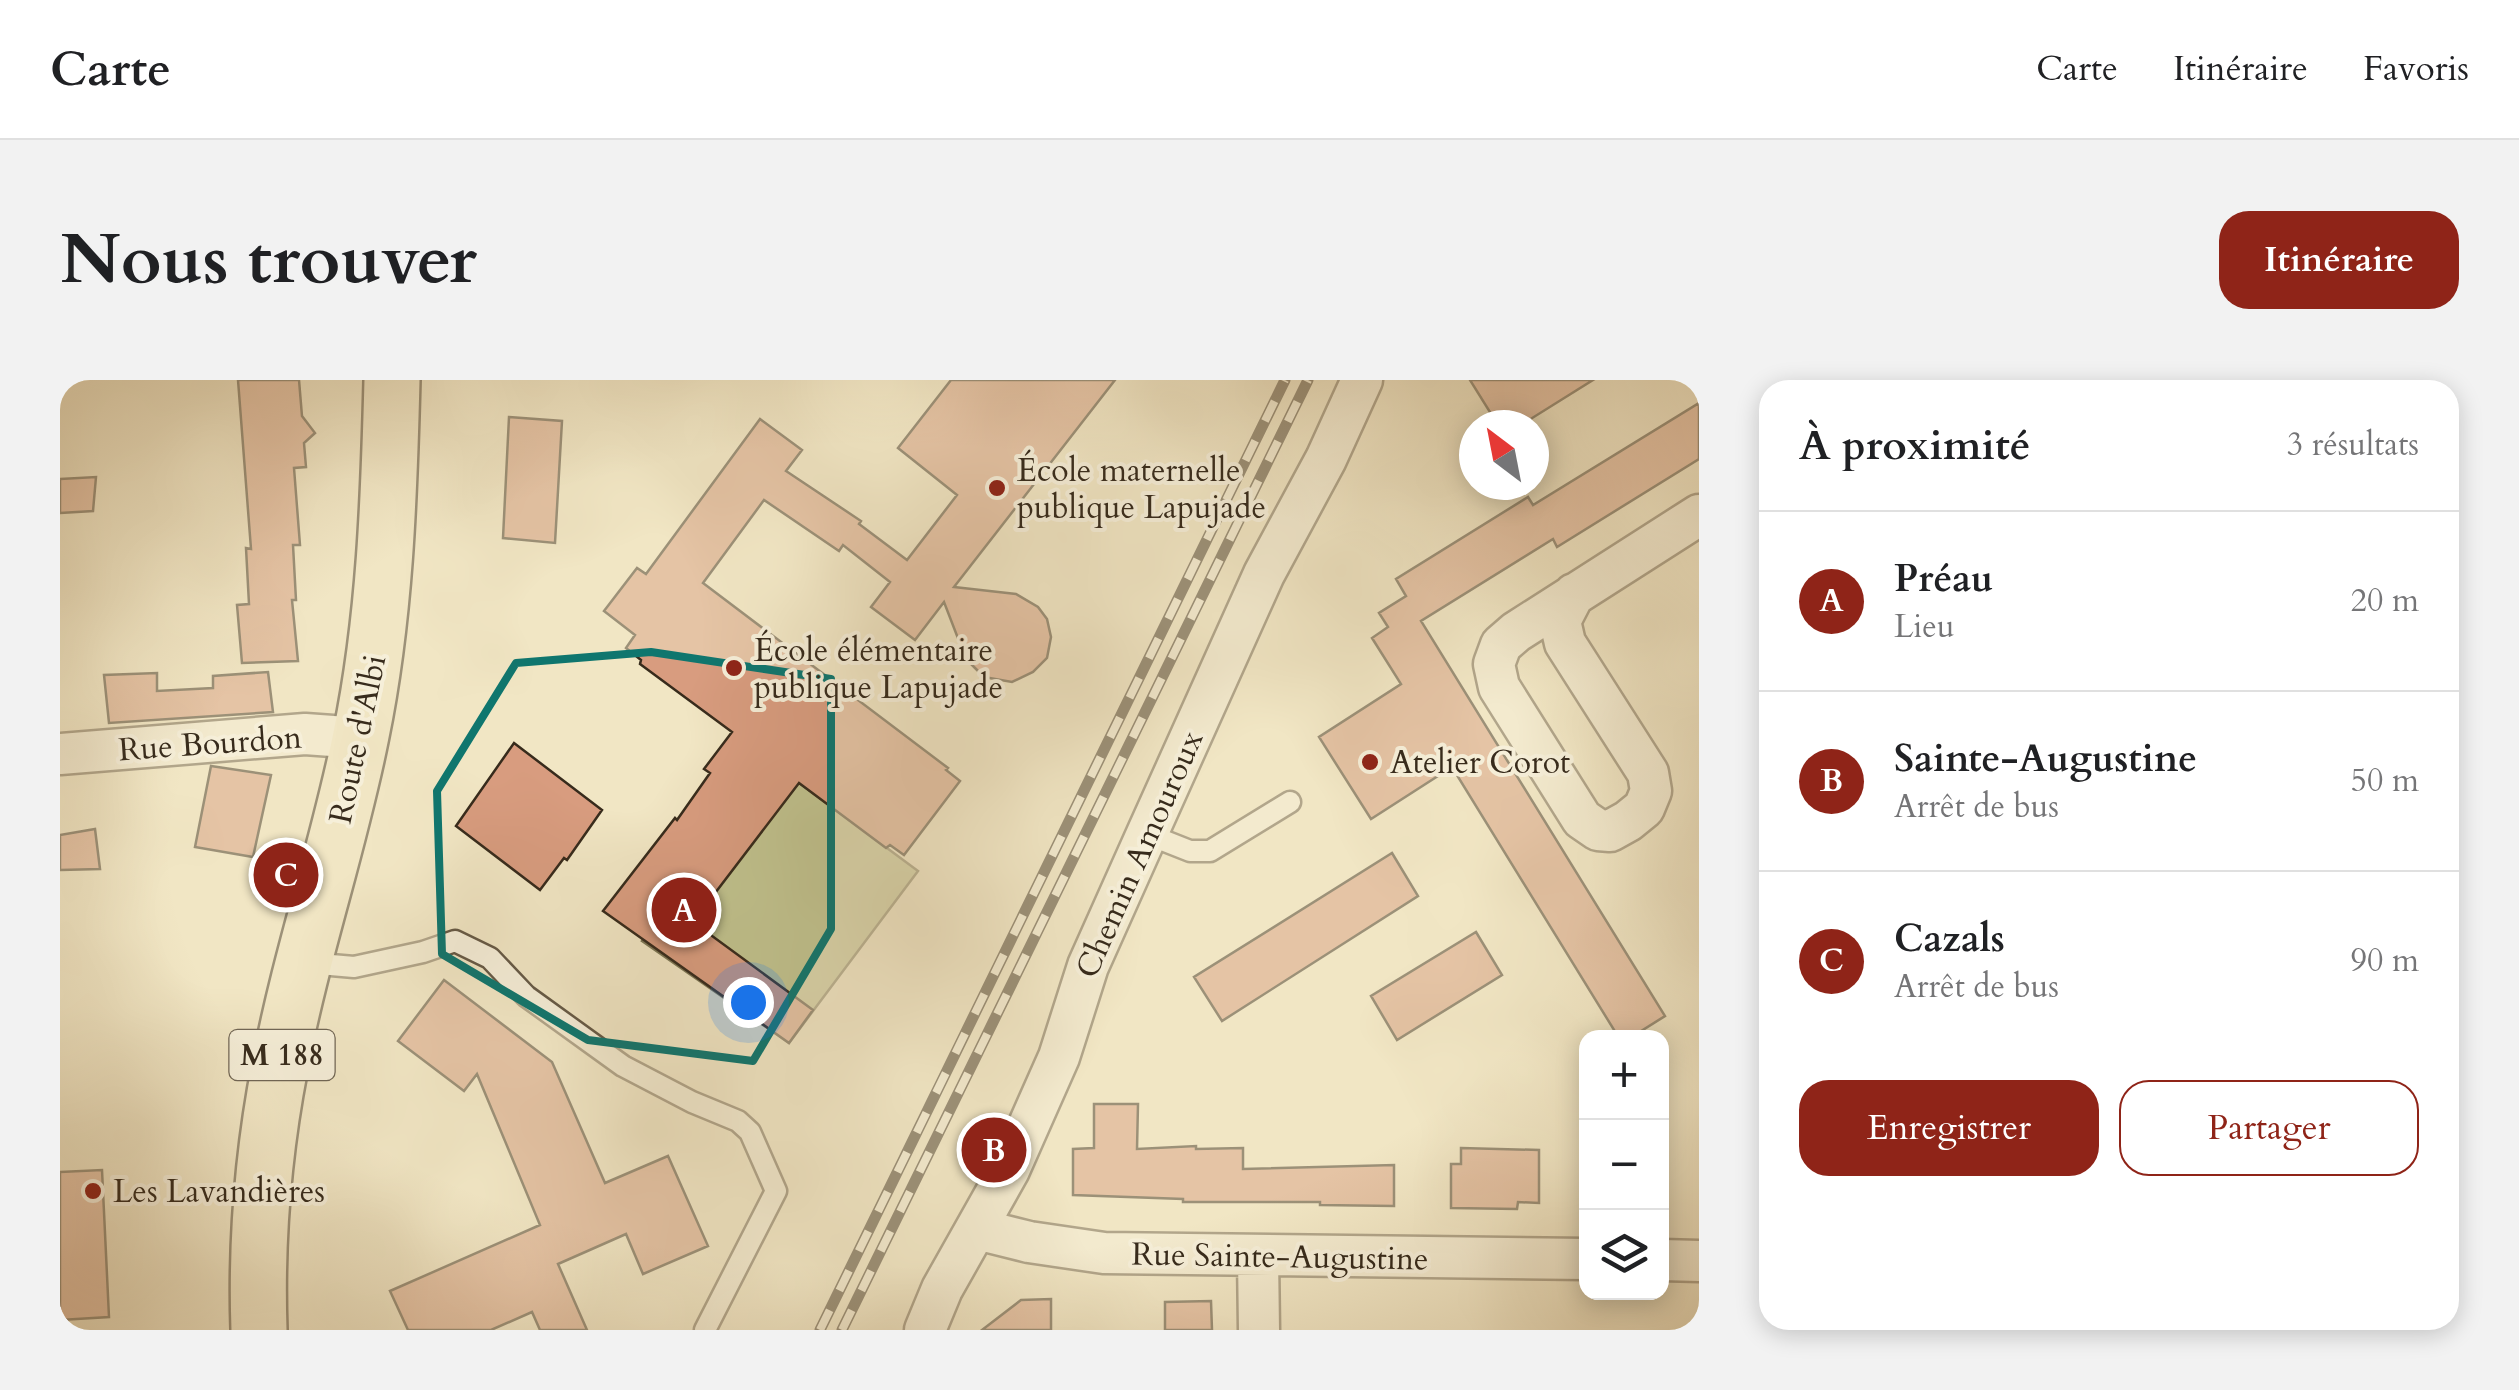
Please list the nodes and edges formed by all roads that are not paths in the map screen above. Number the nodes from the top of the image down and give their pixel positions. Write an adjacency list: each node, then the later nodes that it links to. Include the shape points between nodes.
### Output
1 (392, 380): 5 (main road, Route d'Albi / M 188, via 377,647)
2 (1362, 380): 8 (street, Chemin Amouroux, via 1264,574)
3 (1699, 515): 4 (street)
4 (1574, 594): 4 (street, via 1501,645 1494,664 1499,686 1582,818 1610,831 1644,808 1651,791 1648,772 1566,643 1560,620)
5 (360, 738): 6 (street, Rue Bourdon, via 306,734); 9 (main road, Route d'Albi / M 188)
6 (60, 754)
7 (1290, 802): 8 (lane, via 1210,851 1190,851)
8 (1147, 834): 10 (street, Chemin Amouroux, via 1088,966 1047,1086)
9 (306, 962): 15 (main road, Route d'Albi / M 188, via 280,1065 265,1166); 16 (lane, via 354,968 455,941 466,945 624,1066 750,1132 776,1190)
10 (977, 1229): 11 (street, Rue Sainte-Augustine, via 1104,1253); 17 (street, Chemin Amouroux)
11 (1258, 1256): 12 (street, Rue Sainte-Augustine); 18 (street)
12 (1579, 1260)
13 (1669, 1260): 14 (street)
14 (1699, 1261)
15 (260, 1330)
16 (705, 1330)
17 (924, 1330)
18 (1259, 1330)

